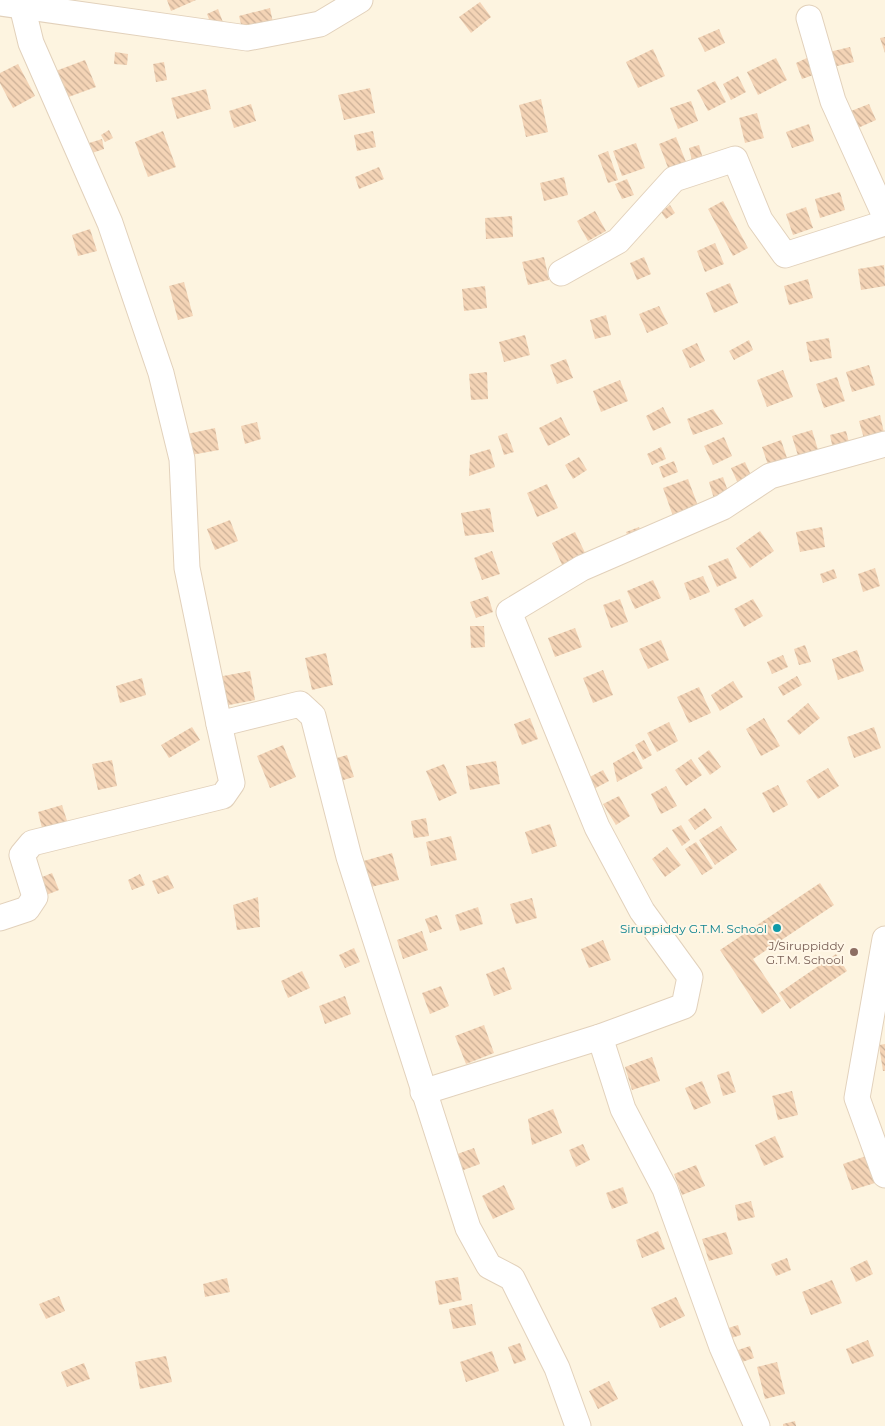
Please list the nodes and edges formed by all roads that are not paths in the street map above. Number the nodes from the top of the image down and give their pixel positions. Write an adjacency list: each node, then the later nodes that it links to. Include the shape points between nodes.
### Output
1 (360, 0): 2 (street, via 320,24 247,38)
2 (11, 5): 8 (street, via 31,43 110,224 161,373 182,459 187,568)
3 (809, 18): 4 (street, via 833,101)
4 (885, 216)
5 (885, 223): 6 (street, via 784,255 760,220 735,159 674,179 618,242)
6 (561, 273)
7 (885, 444): 11 (street, via 770,476 723,507 582,568 509,612 597,827 642,911 690,977 684,1006)
8 (219, 724): 9 (street, via 232,783 223,796 32,843 22,855 35,897 27,908); 12 (street, via 300,704 313,716 349,857)
9 (0, 918)
10 (885, 939): 13 (street, via 857,1098)
11 (600, 1037): 12 (street); 15 (street, via 623,1109 665,1190 722,1347)
12 (423, 1092): 14 (street, via 468,1228 489,1266 512,1278 556,1368)
13 (885, 1175)
14 (578, 1426)
15 (757, 1426)

